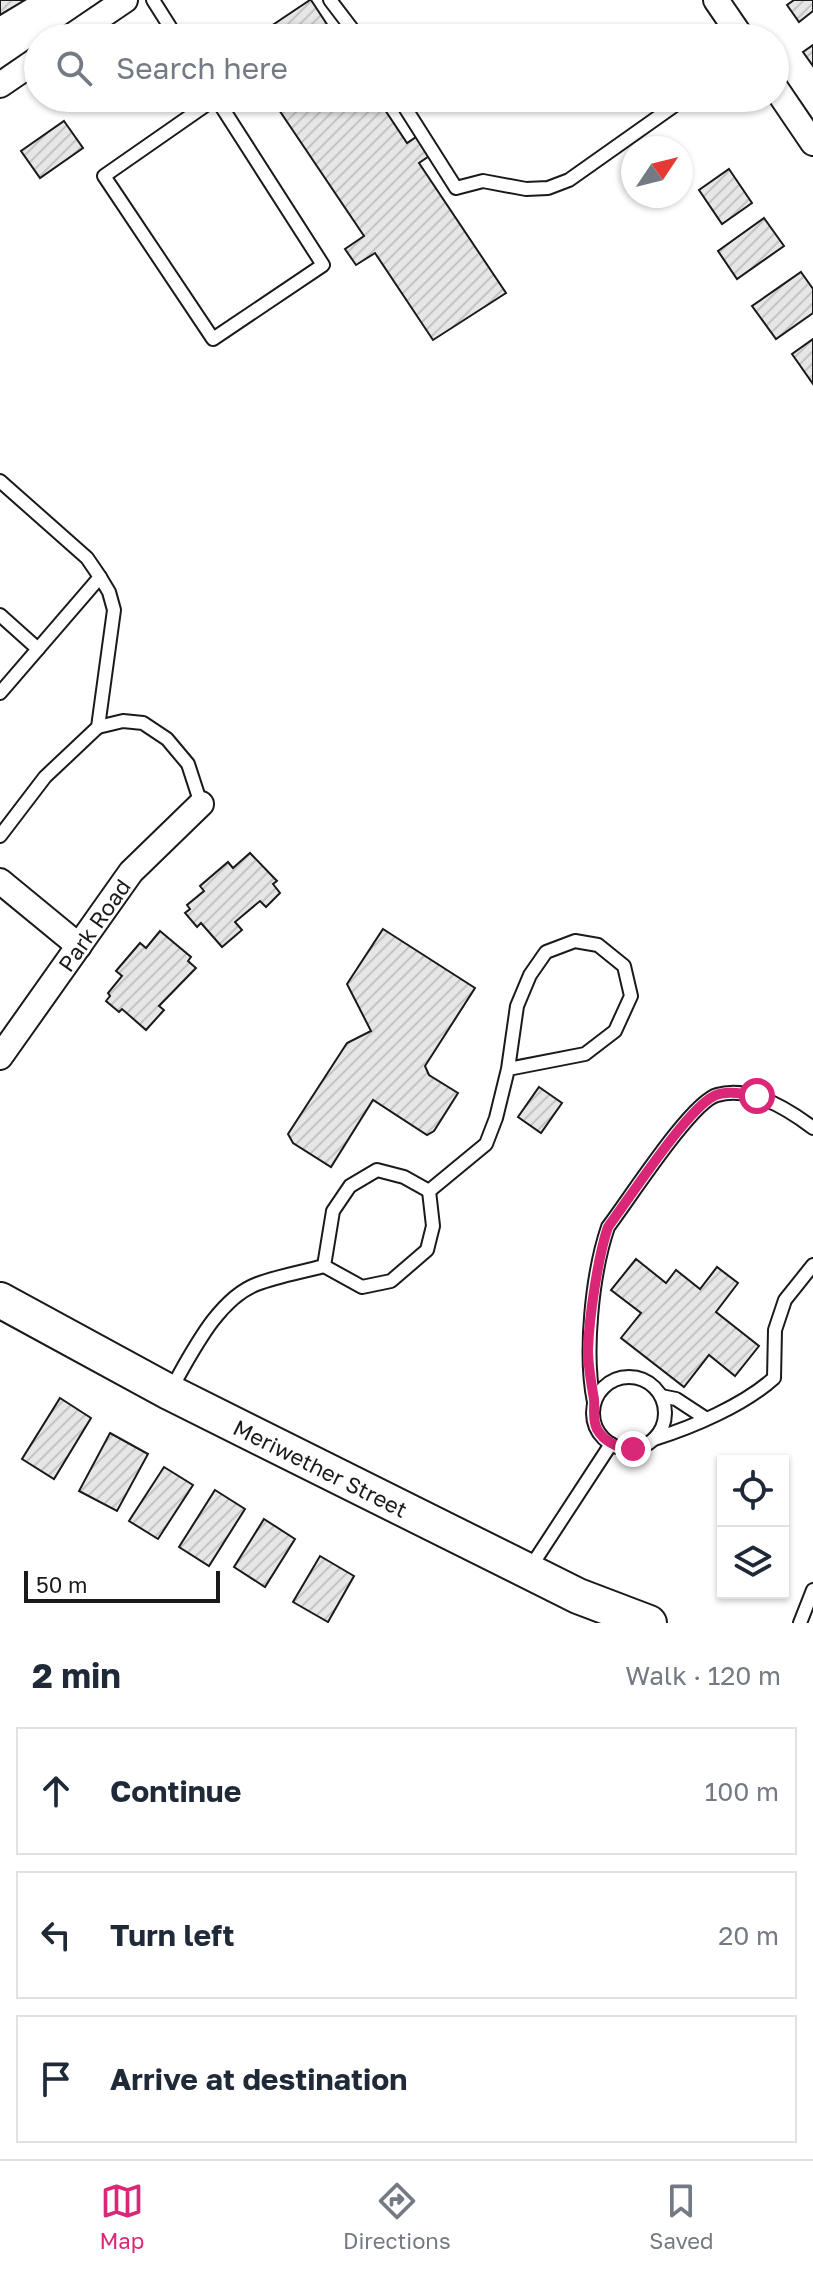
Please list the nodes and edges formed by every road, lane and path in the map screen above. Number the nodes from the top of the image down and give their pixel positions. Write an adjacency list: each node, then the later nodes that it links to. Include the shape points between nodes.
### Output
1 (125, 0): 5 (street)
2 (153, 0): 6 (lane)
3 (330, 0): 7 (lane)
4 (716, 0): 8 (street)
5 (90, 24)
6 (168, 24)
7 (348, 24)
8 (732, 24)
9 (24, 69): 10 (street)
10 (0, 85)
11 (789, 108): 16 (street)
12 (196, 112): 13 (lane, via 104,176 213,339 323,265)
13 (225, 112)
14 (408, 112): 15 (lane, via 456,188 483,181 526,189 569,180)
15 (665, 112)
16 (813, 143)
17 (0, 481): 18 (lane, via 87,558)
18 (100, 577): 20 (lane); 22 (lane, via 114,610)
19 (0, 615): 20 (lane)
20 (38, 649): 21 (lane)
21 (0, 693)
22 (98, 727): 23 (lane, via 143,723 167,739 188,764); 24 (lane, via 45,777)
23 (201, 804): 26 (street, Park Road, via 131,872)
24 (0, 836)
25 (0, 881): 26 (street)
26 (79, 946): 27 (street, Park Road)
27 (0, 1057)
28 (508, 1069): 28 (lane, via 517,1006 546,952 575,941 598,945 624,966 631,996 615,1031 585,1054); 30 (lane, via 486,1144)
29 (813, 1128): 36 (lane, via 757,1096 736,1093 715,1095 692,1113 608,1227 588,1348)
30 (429, 1191): 32 (lane, via 377,1170 350,1186 333,1211); 32 (lane, via 433,1226 427,1250 391,1281 362,1287)
31 (813, 1265): 37 (lane, via 785,1300 775,1330 774,1378 757,1393)
32 (324, 1266): 34 (lane, via 255,1285 234,1298 206,1330)
33 (0, 1300): 34 (street, Meriwether Street)
34 (169, 1392): 40 (street, Meriwether Street)
35 (661, 1396): 36 (lane, via 644,1380 620,1378 600,1391); 37 (lane, via 676,1399); 38 (lane, via 665,1419)
36 (594, 1402): 39 (lane, via 596,1427)
37 (705, 1418): 38 (lane)
38 (654, 1439): 39 (lane, via 633,1449)
39 (611, 1444): 40 (lane)
40 (528, 1571): 42 (street, Meriwether Street)
41 (813, 1590): 43 (lane)
42 (649, 1623)
43 (800, 1623)

